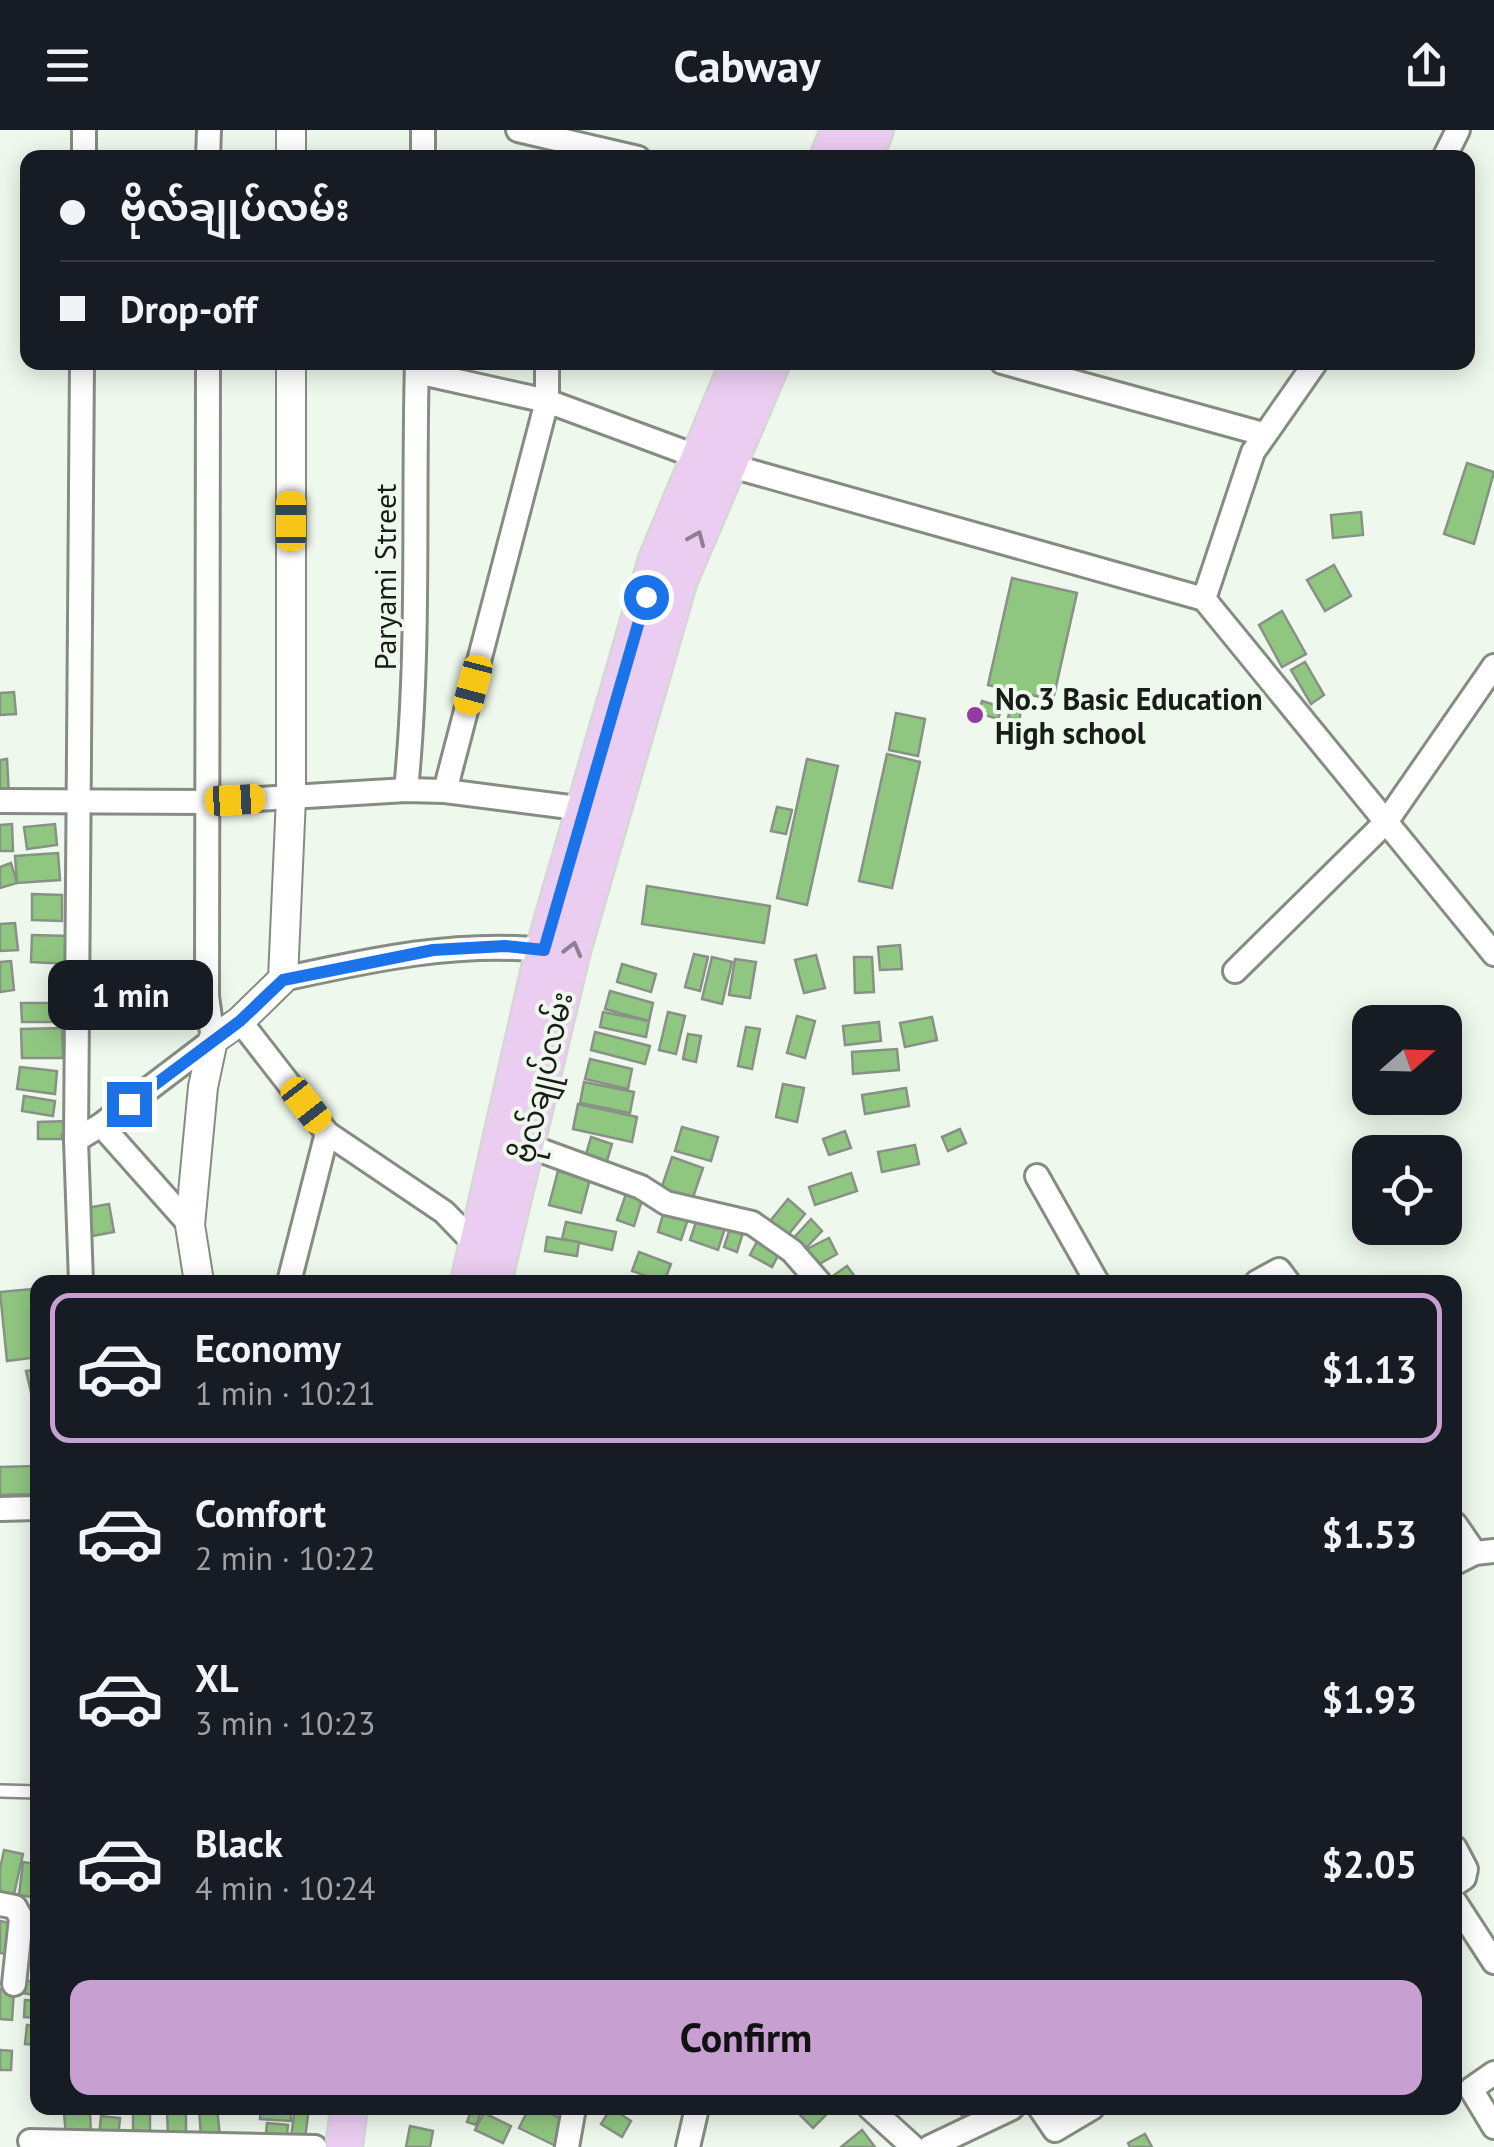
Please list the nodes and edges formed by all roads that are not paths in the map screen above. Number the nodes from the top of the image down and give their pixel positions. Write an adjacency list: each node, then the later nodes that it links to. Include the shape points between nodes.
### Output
1 (518, 130): 2 (street)
2 (551, 147)
3 (82, 370): 22 (street)
4 (208, 370): 23 (street)
5 (291, 370): 20 (street)
6 (417, 370): 18 (street, Paryami Street, via 414,712)
7 (428, 370): 13 (street)
8 (547, 370): 13 (street)
9 (737, 370): 15 (main road, ဗိုလ်ချုပ်လမ်း)
10 (767, 370): 15 (main road, ဗိုလ်ချုပ်လမ်း)
11 (1031, 370): 14 (street)
12 (1310, 370): 14 (street)
13 (546, 401): 15 (street); 19 (street)
14 (1264, 434): 16 (street)
15 (714, 462): 16 (street); 24 (main road, ဗိုလ်ချုပ်လမ်း, via 656,562); 35 (main road, ဗိုလ်ချုပ်လမ်း, one-way to 15, via 572,951)
16 (1204, 599): 25 (street)
17 (1494, 666): 25 (street)
18 (406, 790): 19 (street); 20 (street)
19 (445, 792): 24 (street)
20 (290, 798): 23 (street); 29 (street)
21 (0, 801): 22 (street)
22 (79, 802): 23 (street); 34 (street)
23 (208, 802): 31 (street, via 207,996)
24 (585, 809): 26 (main road, ဗိုလ်ချုပ်လမ်း)
25 (1386, 822): 27 (street); 28 (street)
26 (544, 950): 29 (street, via 433,950); 38 (main road, ဗိုလ်ချုပ်လမ်း)
27 (1494, 954)
28 (1235, 971)
29 (283, 980): 30 (street)
30 (240, 1021): 31 (street); 33 (street)
31 (213, 1040): 32 (street); 37 (street)
32 (101, 1126): 34 (street); 37 (street)
33 (327, 1133): 38 (street, via 444,1212); 41 (street)
34 (76, 1140): 39 (street)
35 (526, 1145): 43 (main road, ဗိုလ်ချုပ်လမ်း); 44 (street, via 666,1203 752,1223)
36 (1036, 1176): 45 (street)
37 (190, 1225): 40 (street)
38 (477, 1246): 42 (main road, ဗိုလ်ချုပ်လမ်း)
39 (81, 1275)
40 (198, 1275)
41 (291, 1275)
42 (471, 1275)
43 (495, 1275)
44 (813, 1275)
45 (1093, 1275)
46 (0, 1508): 47 (street)
47 (30, 1508)
48 (0, 1791): 49 (lane)
49 (30, 1792)
50 (0, 1904): 53 (street, via 15,1907 20,1918)
51 (1462, 1913): 52 (street)
52 (1494, 1962)
53 (14, 1984)
54 (1494, 2073): 55 (street)
55 (1463, 2093): 63 (street)
56 (349, 2115): 67 (main road)
57 (573, 2115): 68 (street)
58 (695, 2115): 69 (street)
59 (878, 2115): 70 (street)
60 (997, 2115): 71 (street)
61 (1044, 2115): 64 (street)
62 (1085, 2115): 64 (street)
63 (1494, 2127)
64 (1059, 2139)
65 (30, 2140): 66 (street)
66 (315, 2147)
67 (344, 2147)
68 (567, 2147)
69 (688, 2147)
70 (913, 2147)
71 (930, 2147)

